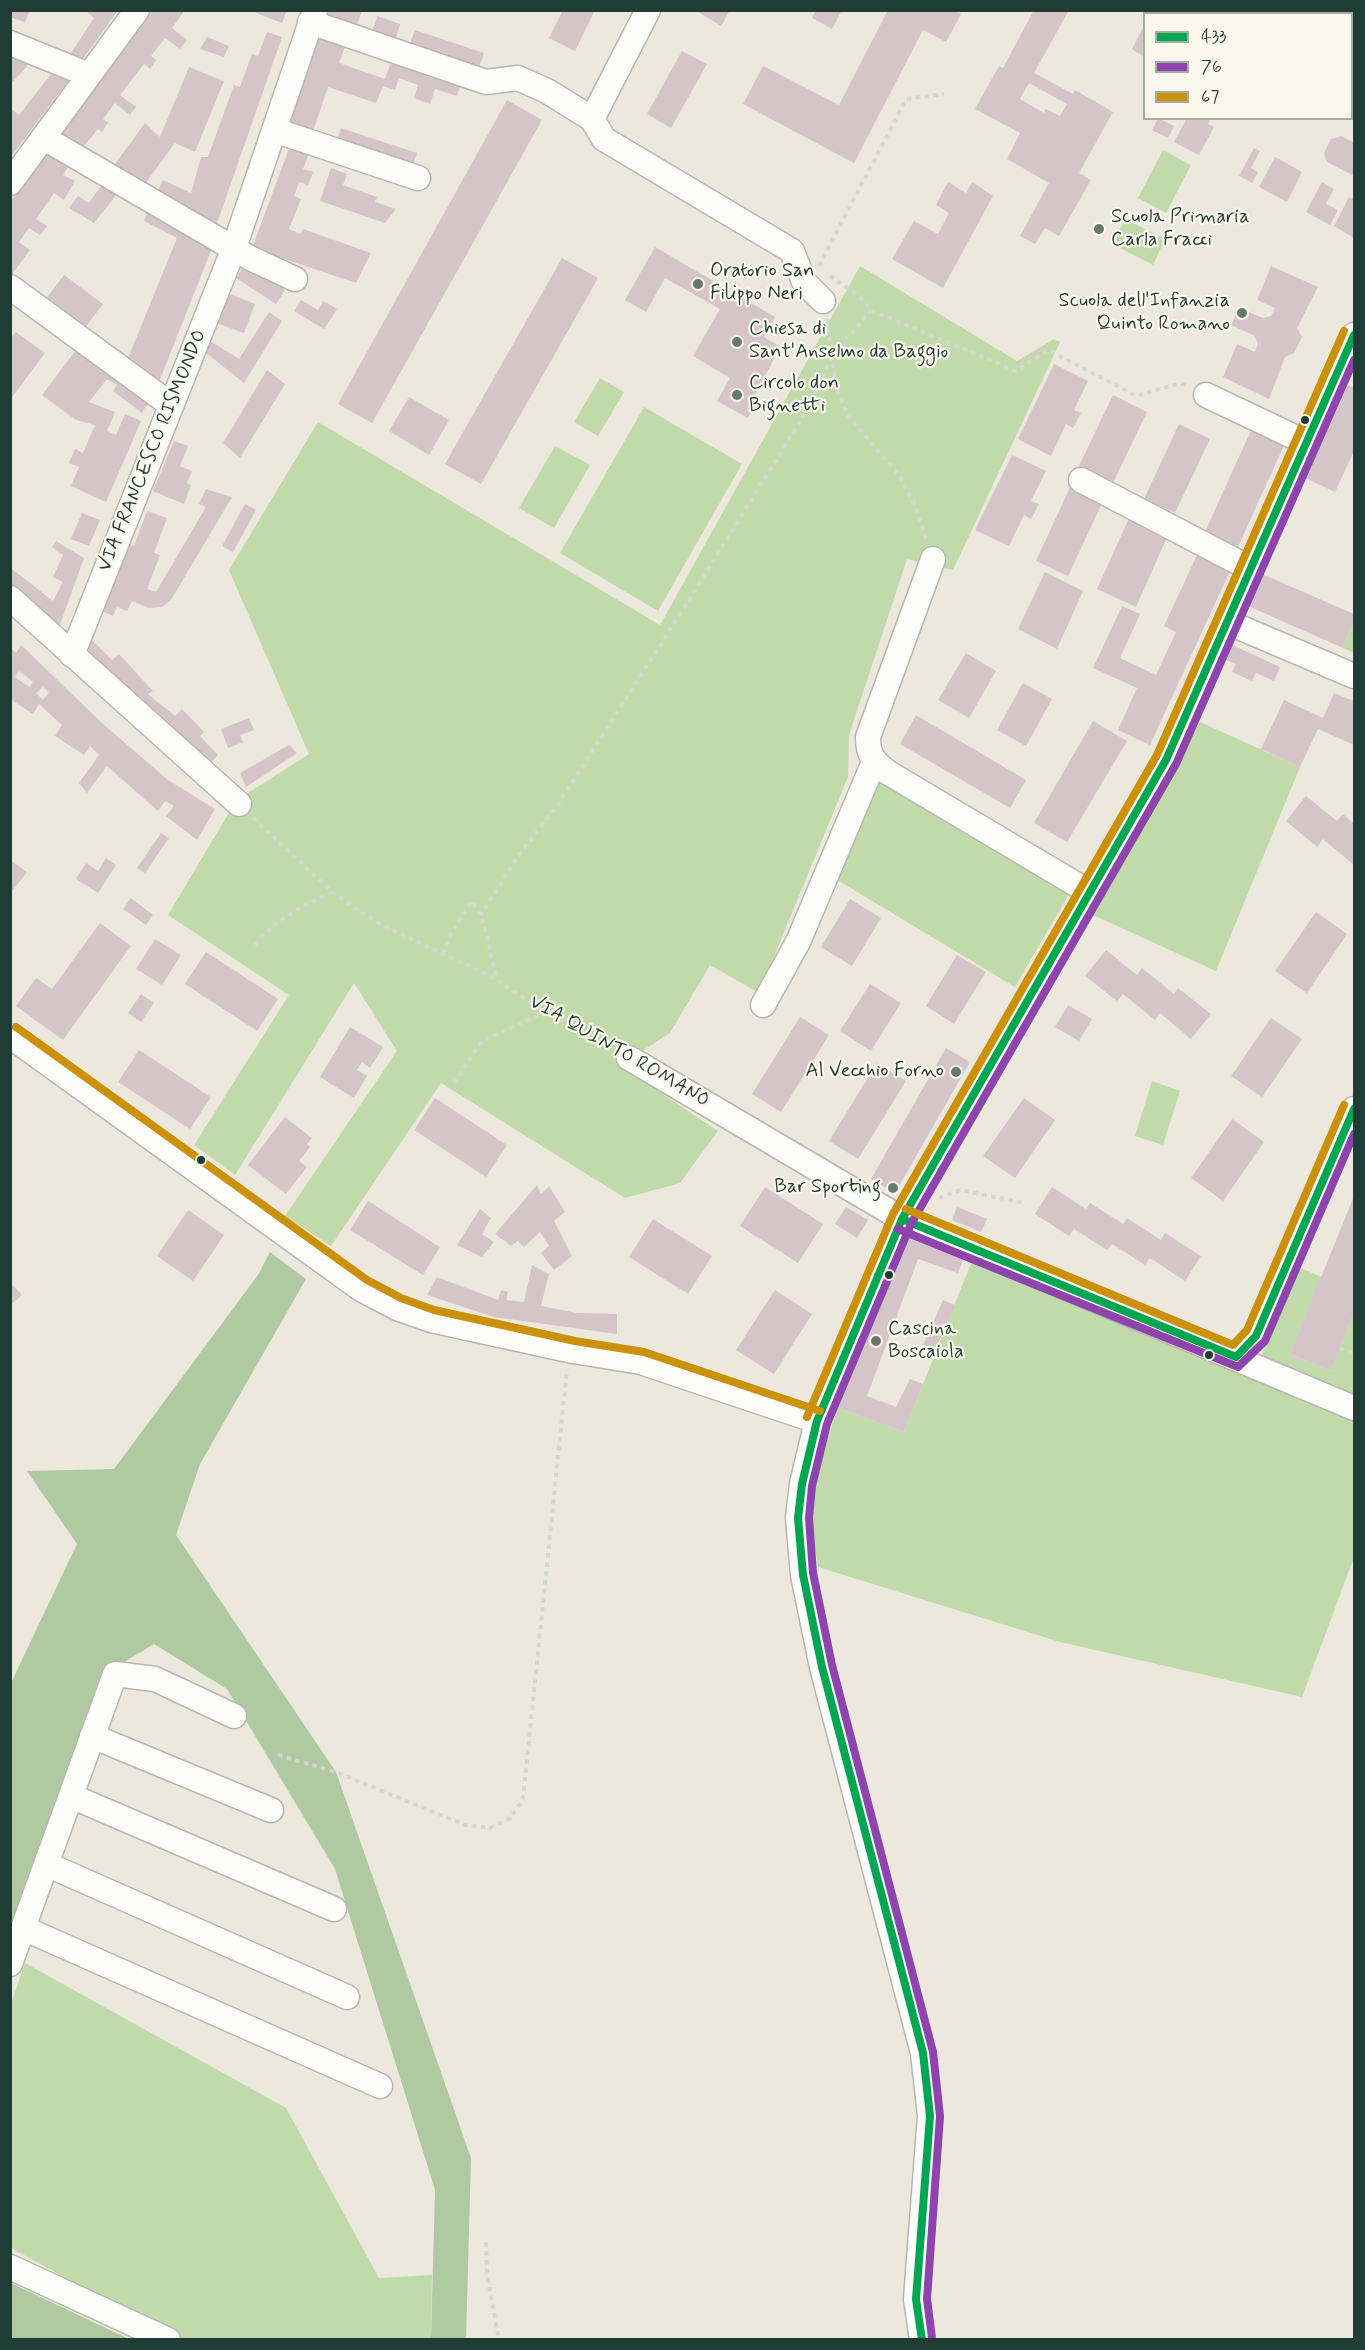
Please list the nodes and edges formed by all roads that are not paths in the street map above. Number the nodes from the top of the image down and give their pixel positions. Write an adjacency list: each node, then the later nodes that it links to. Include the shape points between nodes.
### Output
1 (137, 10): 5 (street)
2 (648, 10): 6 (street)
3 (313, 16): 6 (street, via 486,82 518,78); 7 (street, VIA FRANCESCO RISMONDO)
4 (10, 43): 5 (street)
5 (89, 75): 8 (street)
6 (592, 119): 14 (street, via 604,139 792,251 804,282)
7 (274, 130): 9 (street); 11 (street, VIA FRANCESCO RISMONDO)
8 (44, 138): 10 (street); 11 (street)
9 (418, 178)
10 (10, 183)
11 (234, 248): 12 (street); 17 (street, VIA FRANCESCO RISMONDO)
12 (295, 279)
13 (10, 286): 17 (street)
14 (823, 301)
15 (1354, 335): 18 (street)
16 (1206, 394): 18 (street)
17 (171, 405): 24 (street, VIA FRANCESCO RISMONDO)
18 (1307, 443): 21 (street)
19 (1081, 480): 21 (street)
20 (933, 560): 26 (street, via 868,737 868,752)
21 (1251, 568): 23 (street)
22 (10, 598): 24 (street)
23 (1227, 622): 25 (street); 28 (street, via 1166,760)
24 (72, 655): 27 (street)
25 (1354, 676)
26 (874, 762): 28 (street); 29 (street, via 798,942)
27 (239, 804)
28 (1089, 892): 33 (street)
29 (763, 1005)
30 (10, 1036): 36 (street, via 361,1289 397,1308 431,1320 641,1362)
31 (629, 1058): 33 (street, VIA QUINTO ROMANO)
32 (1354, 1109): 34 (street, via 1256,1336)
33 (902, 1219): 34 (street, VIA QUINTO ROMANO); 36 (street)
34 (1236, 1358): 35 (street, VIA QUINTO ROMANO)
35 (1354, 1408)
36 (817, 1421): 49 (street, via 798,1518 803,1575 822,1667 923,2053 928,2086 930,2115 916,2299)
37 (234, 1716): 38 (street, via 155,1679 115,1674)
38 (92, 1736): 39 (street); 40 (street)
39 (71, 1796): 41 (street); 42 (street)
40 (271, 1810)
41 (46, 1864): 43 (street); 45 (street)
42 (334, 1909)
43 (23, 1928): 44 (street); 46 (street)
44 (10, 1964)
45 (347, 1997)
46 (380, 2086)
47 (10, 2266): 48 (street)
48 (168, 2340)
49 (922, 2340)

